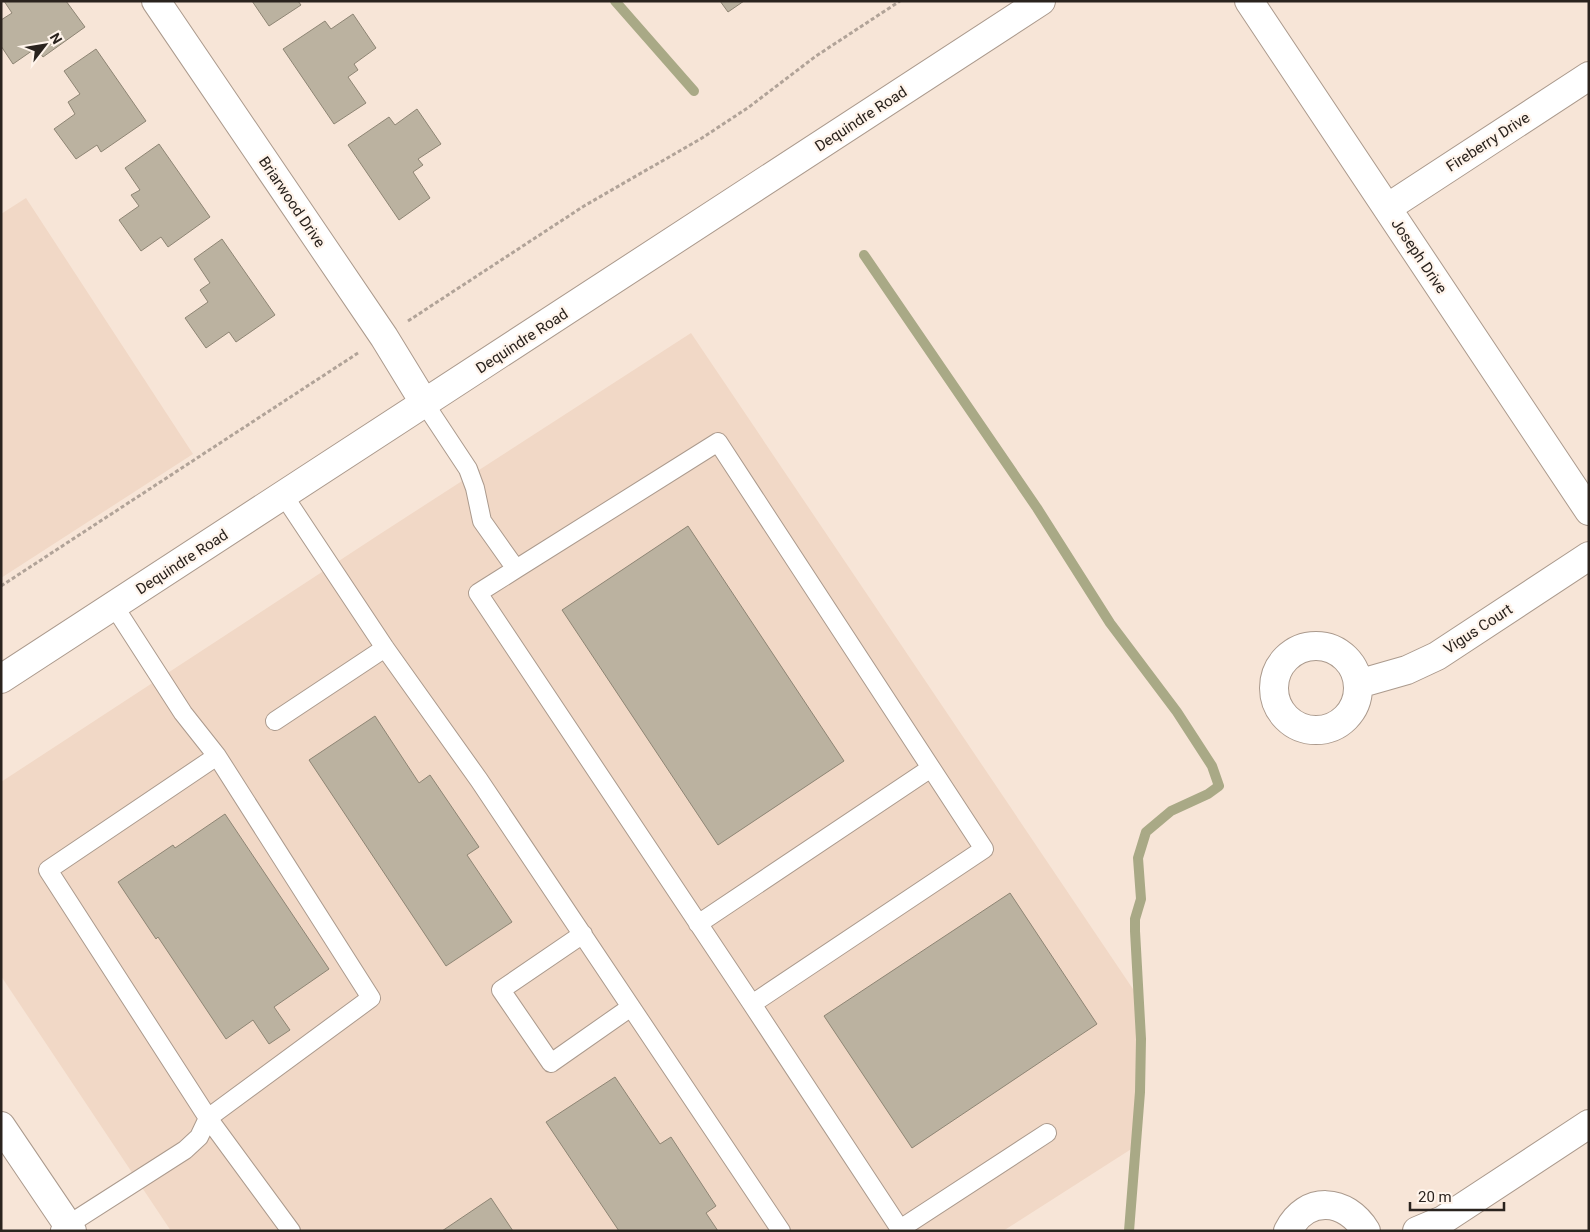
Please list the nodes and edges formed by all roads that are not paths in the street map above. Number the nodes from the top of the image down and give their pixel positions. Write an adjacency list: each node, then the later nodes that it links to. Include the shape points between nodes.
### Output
1 (156, 1): 6 (street, Briarwood Drive, via 384,336)
2 (1042, 1): 6 (street, Dequindre Road)
3 (1249, 1): 5 (street, Joseph Drive)
4 (1589, 76): 5 (street, Fireberry Drive)
5 (1387, 208): 8 (street, Joseph Drive)
6 (425, 404): 7 (street, Dequindre Road); 10 (lane, via 468,469 482,521)
7 (284, 496): 11 (street, Dequindre Road); 12 (lane)
8 (1589, 511)
9 (1589, 556): 14 (street, Vigus Court, via 1437,656 1407,670)
10 (516, 569): 17 (lane, via 718,442); 18 (lane, via 478,593)
11 (114, 606): 13 (street, Dequindre Road); 16 (lane, via 183,713)
12 (385, 648): 15 (lane); 19 (lane)
13 (1, 679)
14 (1358, 684)
15 (275, 721)
16 (218, 756): 22 (lane, via 370,998); 22 (lane, via 48,870)
17 (931, 768): 18 (lane); 20 (lane, via 984,849)
18 (698, 924): 20 (lane)
19 (583, 934): 21 (lane); 21 (lane, via 501,990 551,1063)
20 (752, 1004): 25 (lane, via 900,1229)
21 (632, 1007): 28 (lane)
22 (208, 1118): 26 (lane, via 199,1137 185,1150); 27 (lane)
23 (1589, 1124): 31 (street, via 1443,1220)
24 (1, 1126): 26 (street)
25 (1047, 1133)
26 (66, 1229)
27 (291, 1231)
28 (781, 1231)
29 (1288, 1231): 30 (street, via 1302,1213 1325,1205 1349,1211)
30 (1366, 1231)
31 (1417, 1231)

